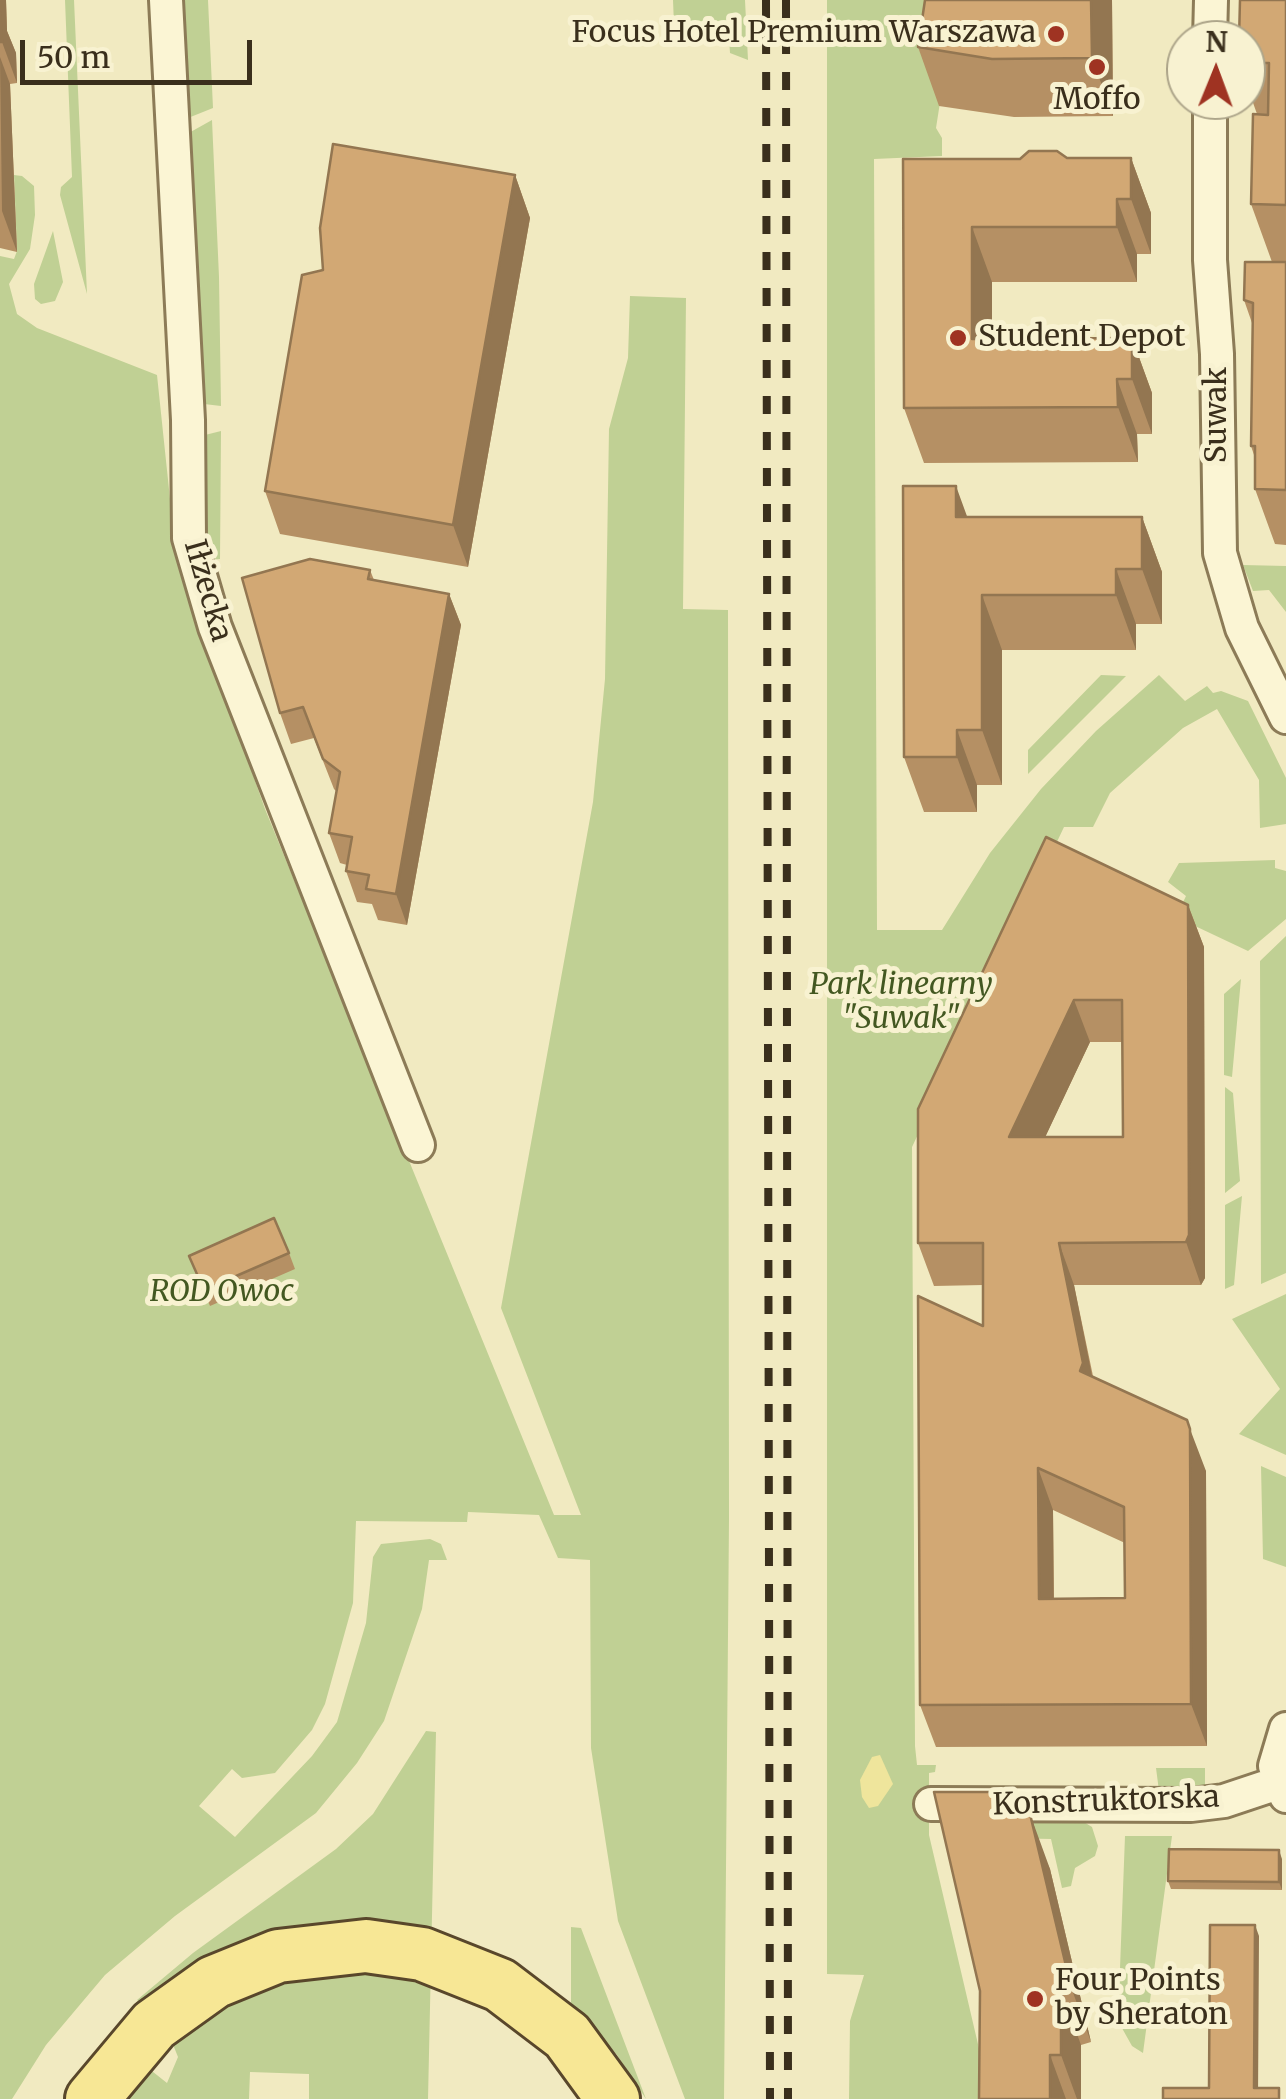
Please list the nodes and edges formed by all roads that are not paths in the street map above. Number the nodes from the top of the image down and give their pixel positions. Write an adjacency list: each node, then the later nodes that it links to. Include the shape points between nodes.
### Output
1 (166, 0): 4 (street, Iłżecka, via 189,538 216,627)
2 (1210, 120): 3 (street, Suwak, via 1220,553 1242,628)
3 (1286, 716)
4 (418, 1145)
5 (1286, 1729): 6 (street, via 1276,1749)
6 (1282, 1790): 7 (street, Konstruktorska, via 1191,1805)
7 (931, 1804)
8 (92, 2099): 9 (main road, via 127,2052 180,2003 252,1964 336,1946 394,1948 476,1972 522,1998 576,2046)
9 (613, 2099)

